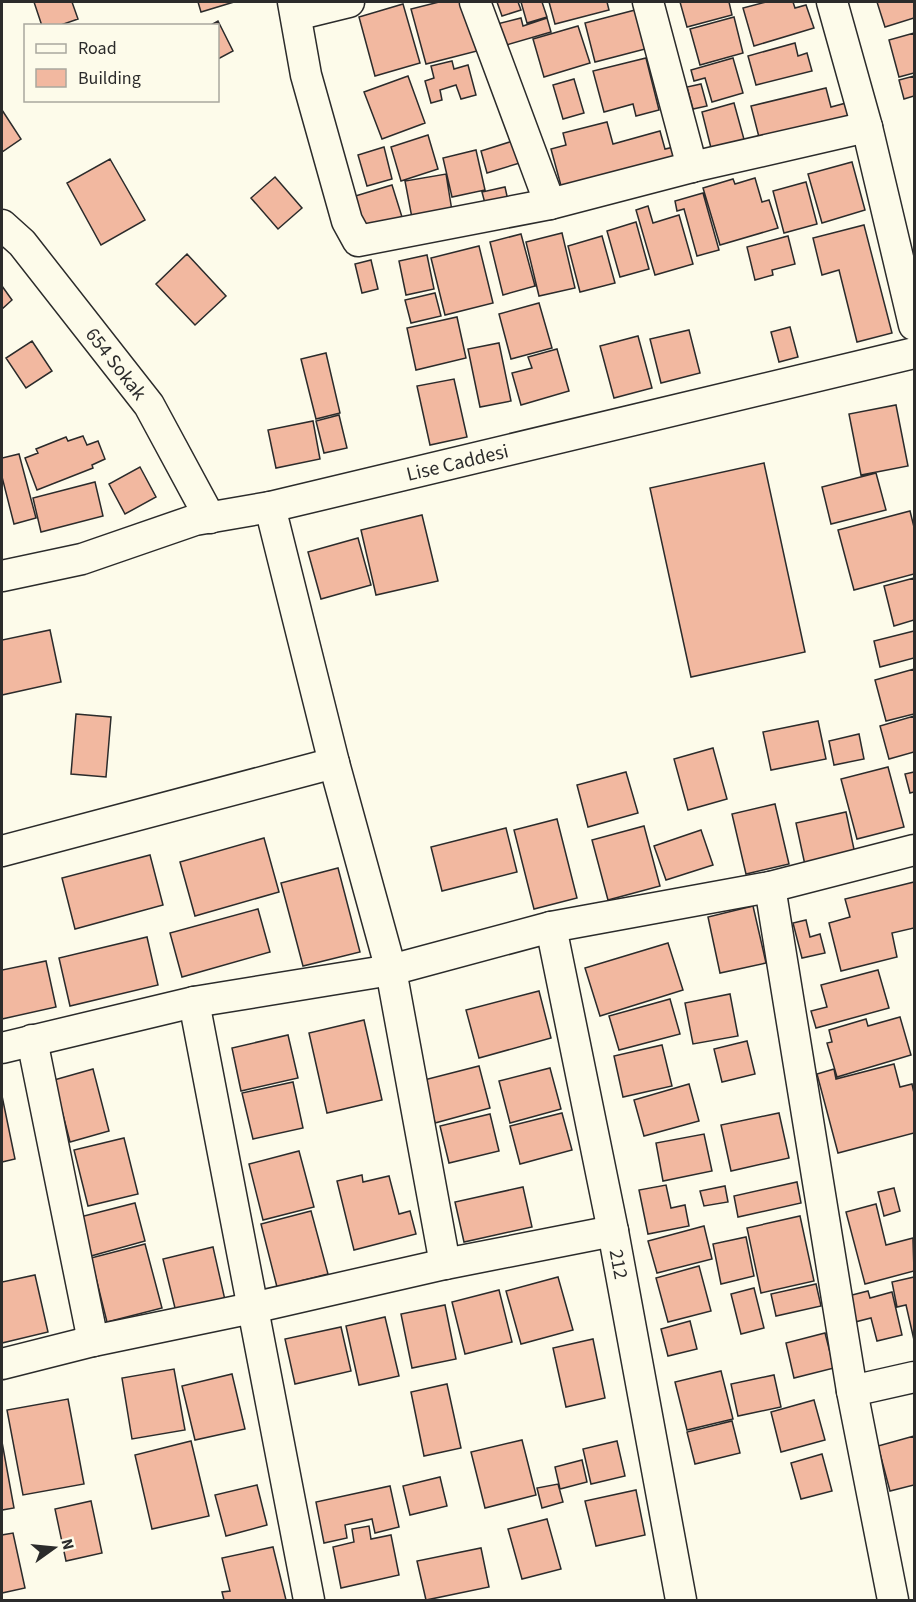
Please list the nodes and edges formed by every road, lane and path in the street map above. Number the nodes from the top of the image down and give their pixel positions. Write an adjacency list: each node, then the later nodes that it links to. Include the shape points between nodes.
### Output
1 (349, 2): 5 (street)
2 (475, 2): 8 (street)
3 (648, 2): 7 (street)
4 (832, 2): 6 (street)
5 (294, 8): 8 (street, via 306,75 347,221 358,242)
6 (867, 127): 7 (street); 10 (street)
7 (692, 167): 8 (street)
8 (550, 204)
9 (2, 225): 13 (street, 654 Sokak, via 22,243 149,405)
10 (915, 325)
11 (915, 353): 12 (street, Lise Caddesi)
12 (270, 507): 13 (street, Lise Caddesi); 15 (street)
13 (210, 518): 14 (street, Lise Caddesi, via 82,559)
14 (2, 576)
15 (334, 763): 17 (street); 20 (street)
16 (915, 850): 18 (street)
17 (2, 851)
18 (770, 887): 19 (street); 30 (street)
19 (551, 927): 20 (street); 24 (street, 212)
20 (391, 970): 21 (street); 25 (street)
21 (194, 1002): 22 (street); 26 (street)
22 (32, 1040): 23 (street); 27 (street)
23 (2, 1048)
24 (613, 1231): 25 (street); 32 (street, 212)
25 (445, 1264): 26 (street)
26 (252, 1308): 27 (street); 31 (street)
27 (93, 1341): 28 (street)
28 (2, 1364)
29 (915, 1377): 30 (street)
30 (852, 1391): 33 (street)
31 (309, 1600)
32 (681, 1600)
33 (893, 1600)

